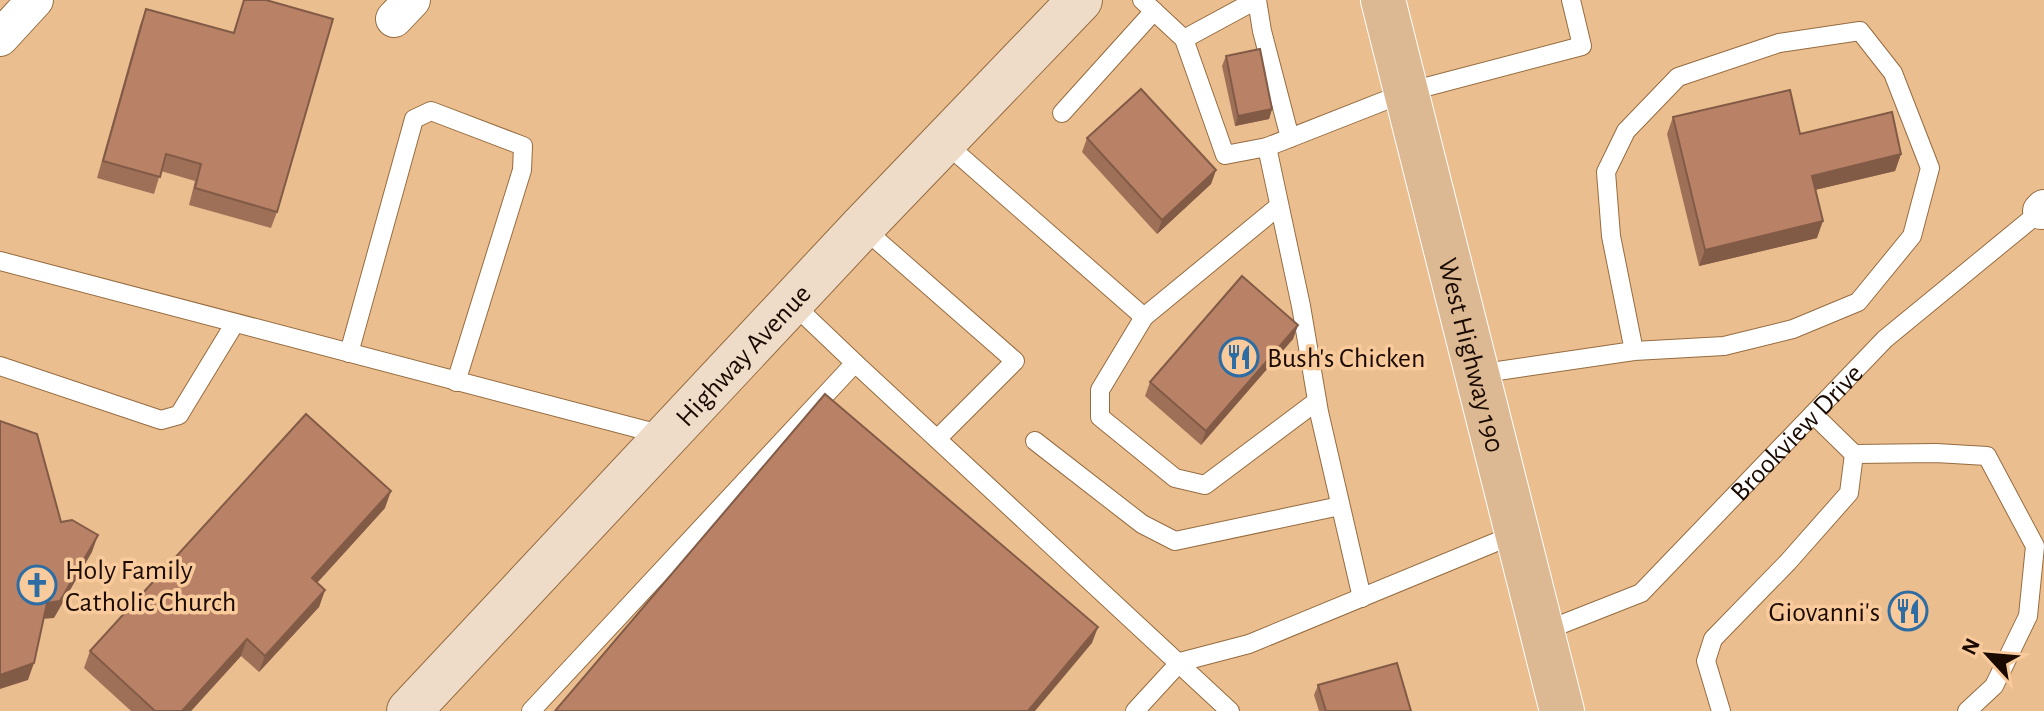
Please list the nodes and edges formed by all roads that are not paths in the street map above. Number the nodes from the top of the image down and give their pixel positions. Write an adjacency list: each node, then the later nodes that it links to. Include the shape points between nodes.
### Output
1 (35, 0): 7 (street)
2 (1080, 0): 12 (street, Highway Avenue)
3 (1257, 0): 8 (lane); 11 (lane)
4 (1383, 0): 9 (main road, West Highway 190)
5 (1571, 0): 9 (lane, via 1582,46)
6 (1148, 5): 8 (lane); 10 (lane)
7 (0, 38)
8 (1184, 39): 13 (lane, via 1225,155)
9 (1407, 92): 11 (lane); 25 (main road, West Highway 190)
10 (1062, 113)
11 (1290, 138): 13 (lane)
12 (943, 141): 16 (street, Highway Avenue); 19 (lane)
13 (1267, 147): 14 (lane)
14 (1279, 206): 19 (lane); 27 (lane)
15 (2043, 211): 28 (lane, Brookview Drive, via 1885,339)
16 (862, 227): 18 (street, Highway Avenue); 30 (lane, via 1015,361)
17 (0, 261): 20 (lane)
18 (791, 302): 23 (lane); 29 (street, Highway Avenue)
19 (1144, 317): 27 (lane, via 1100,390 1100,417 1175,478 1205,485)
20 (235, 323): 22 (lane); 24 (lane, via 179,415 161,420)
21 (1634, 351): 21 (lane, via 1724,346 1793,329 1845,308 1858,302 1912,236 1930,168 1893,73 1860,31 1779,43 1678,77 1626,131 1606,172 1611,236); 25 (lane)
22 (349, 353): 26 (lane); 26 (lane, via 414,119 431,111 523,146 522,170)
23 (855, 363): 30 (lane); 39 (lane)
24 (0, 366)
25 (1477, 374): 34 (main road, West Highway 190)
26 (456, 382): 29 (lane)
27 (1317, 401): 33 (lane)
28 (1813, 414): 32 (lane); 36 (lane, Brookview Drive, via 1641,593)
29 (665, 436): 38 (street, Highway Avenue)
30 (937, 439): 37 (lane)
31 (1035, 441): 33 (lane, via 1142,524 1175,541)
32 (1854, 454): 43 (lane, via 1849,493 1713,639 1706,661); 44 (lane, via 1987,456 2035,546 2028,616 1994,686)
33 (1340, 506): 35 (lane)
34 (1518, 533): 35 (lane); 36 (main road, West Highway 190)
35 (1362, 598): 37 (lane, via 1249,644)
36 (1542, 632): 42 (main road, West Highway 190)
37 (1180, 662): 40 (lane); 41 (lane)
38 (409, 711)
39 (531, 711)
40 (1135, 711)
41 (1230, 711)
42 (1562, 711)
43 (1721, 711)
44 (1967, 711)

